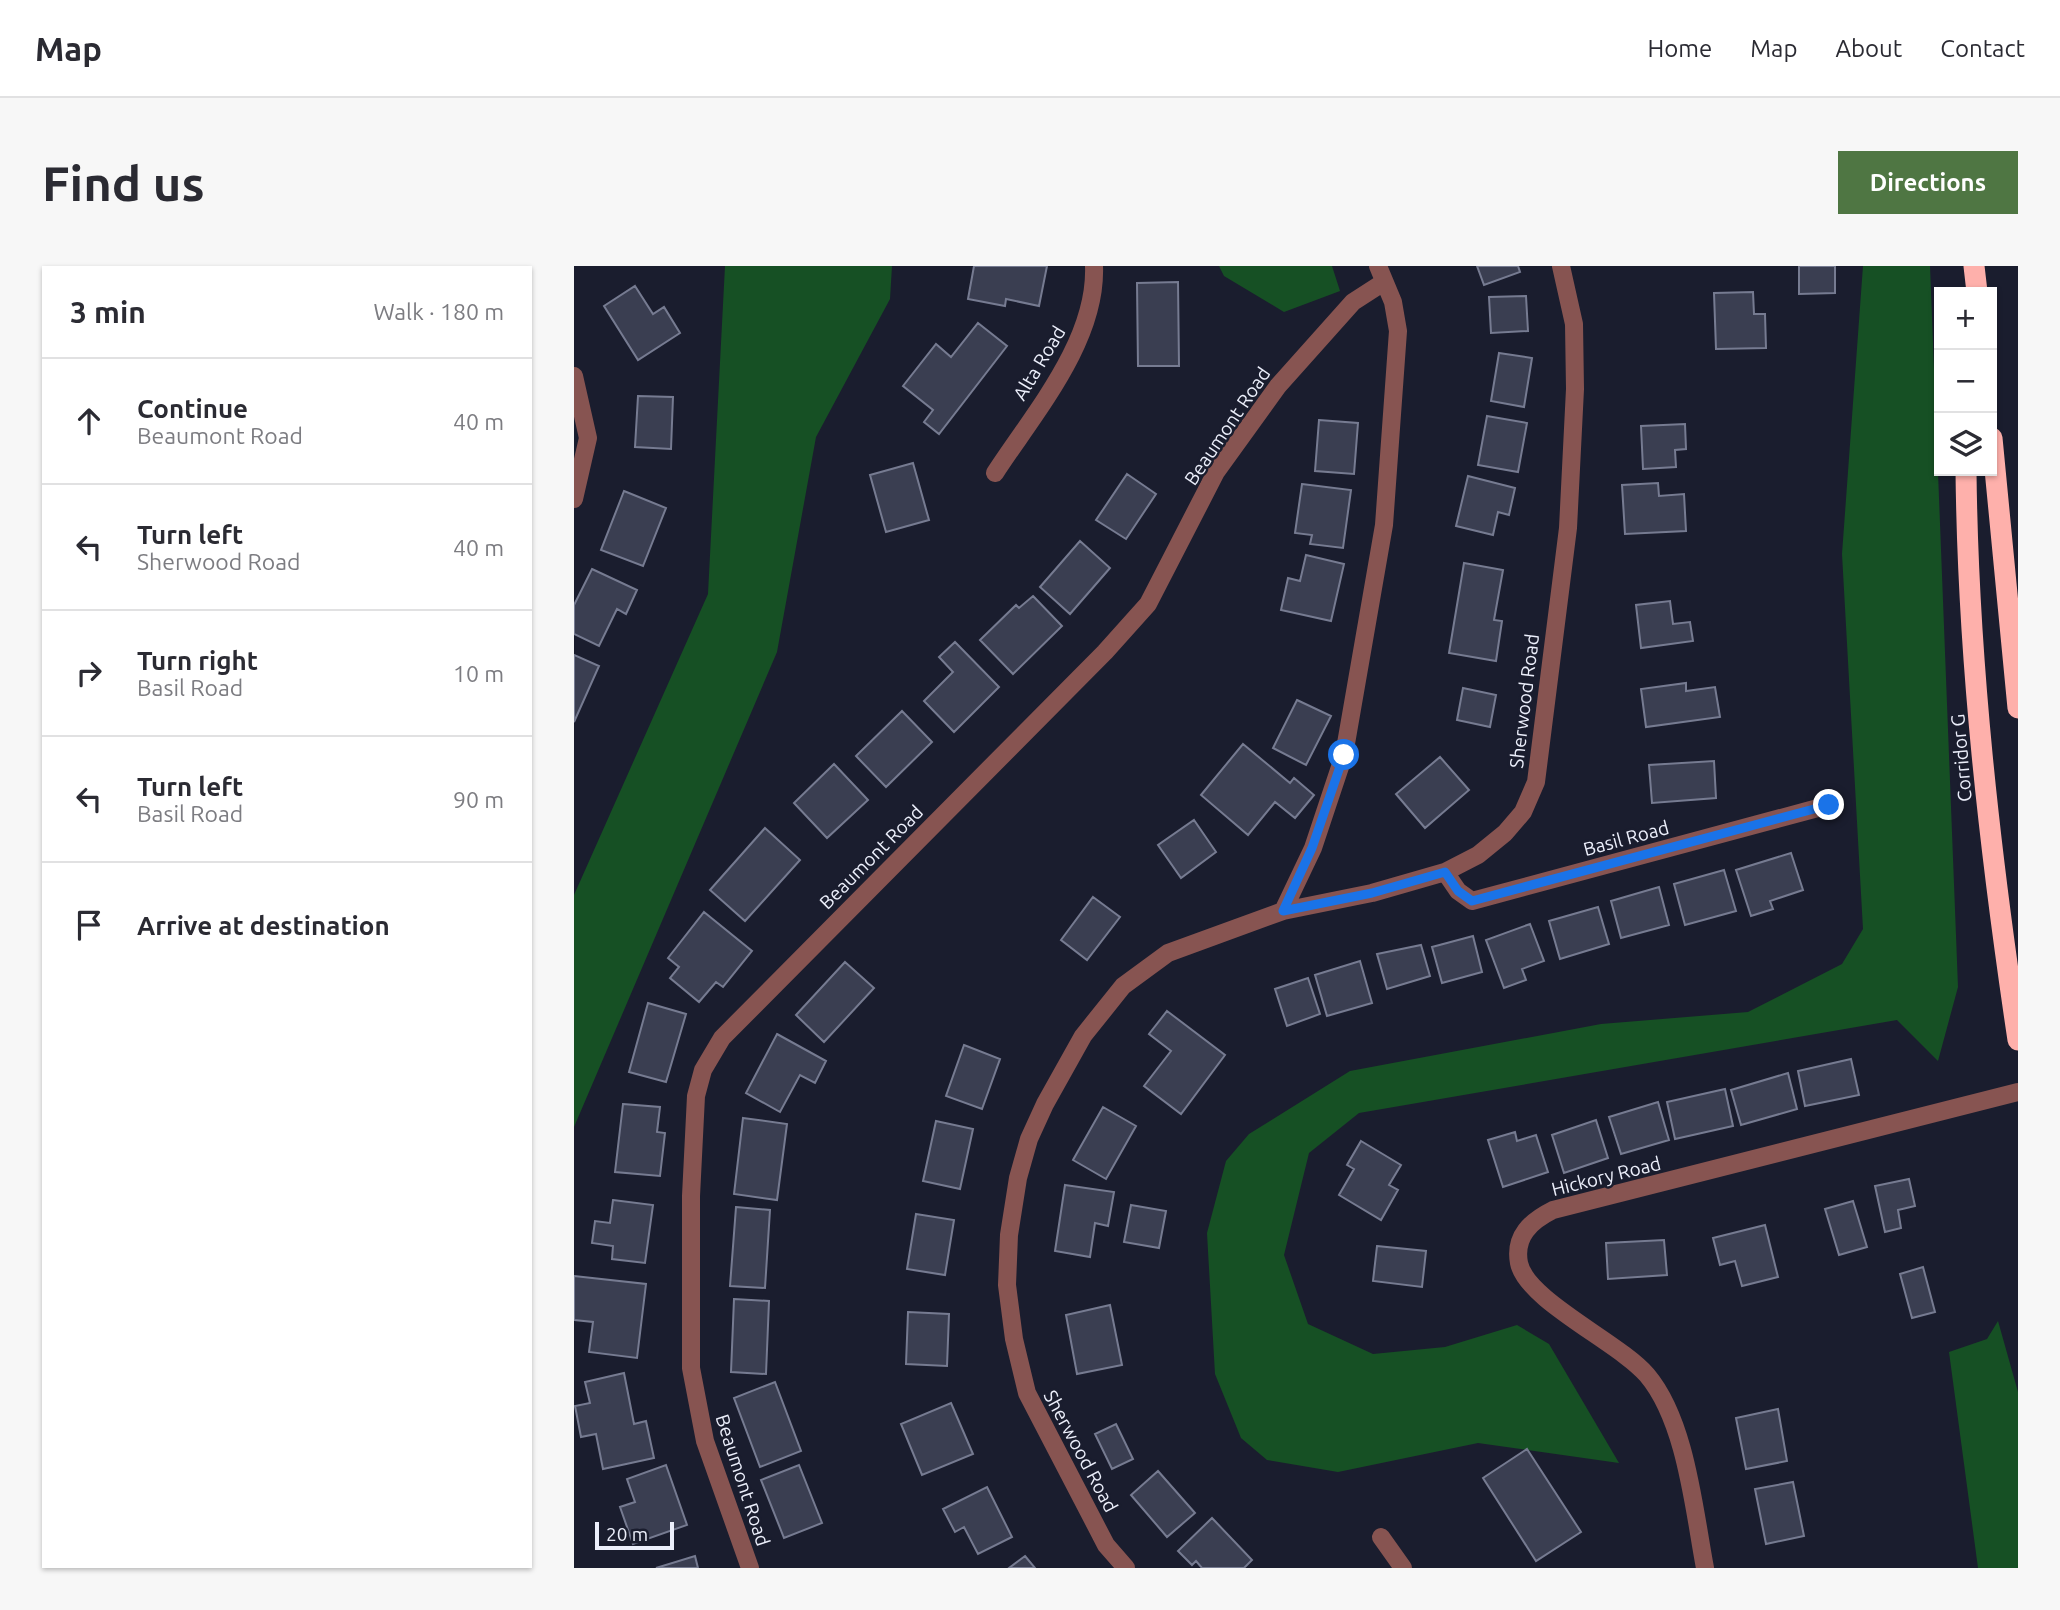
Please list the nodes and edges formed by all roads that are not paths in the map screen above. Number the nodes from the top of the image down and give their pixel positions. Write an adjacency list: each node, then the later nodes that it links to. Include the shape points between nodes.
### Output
1 (1094, 266): 8 (street, Alta Road, via 1095,287 1081,339)
2 (1561, 266): 14 (street, Sherwood Road, via 1574,324 1575,389 1568,528 1536,782 1523,812 1505,833 1478,855)
3 (1972, 266): 5 (highway); 6 (highway)
4 (1381, 274): 15 (street, Beaumont Road, via 1398,331 1384,525 1344,755 1312,848); 19 (street, Beaumont Road, via 1278,386 1216,472 1148,604 722,1038 703,1070 696,1096 691,1196 691,1368 705,1441)
5 (1968, 287)
6 (1976, 287)
7 (574, 376): 11 (street, via 588,438)
8 (995, 473)
9 (1966, 476): 16 (highway, Corridor G, via 1984,771)
10 (1996, 476): 12 (highway)
11 (574, 499)
12 (2018, 708)
13 (1829, 805): 14 (street, Basil Road, via 1472,901)
14 (1445, 872): 15 (street, Sherwood Road)
15 (1283, 911): 20 (street, Sherwood Road, via 1168,953 1123,986 1083,1037 1052,1092 1029,1139 1018,1178 1007,1285 1027,1393 1106,1545)
16 (2018, 1040)
17 (2018, 1092): 22 (street, Hickory Road, via 1553,1210 1532,1220 1519,1241 1519,1265 1532,1285 1647,1375 1674,1422)
18 (1381, 1538): 21 (street)
19 (750, 1568)
20 (1126, 1568)
21 (1403, 1568)
22 (1705, 1568)

